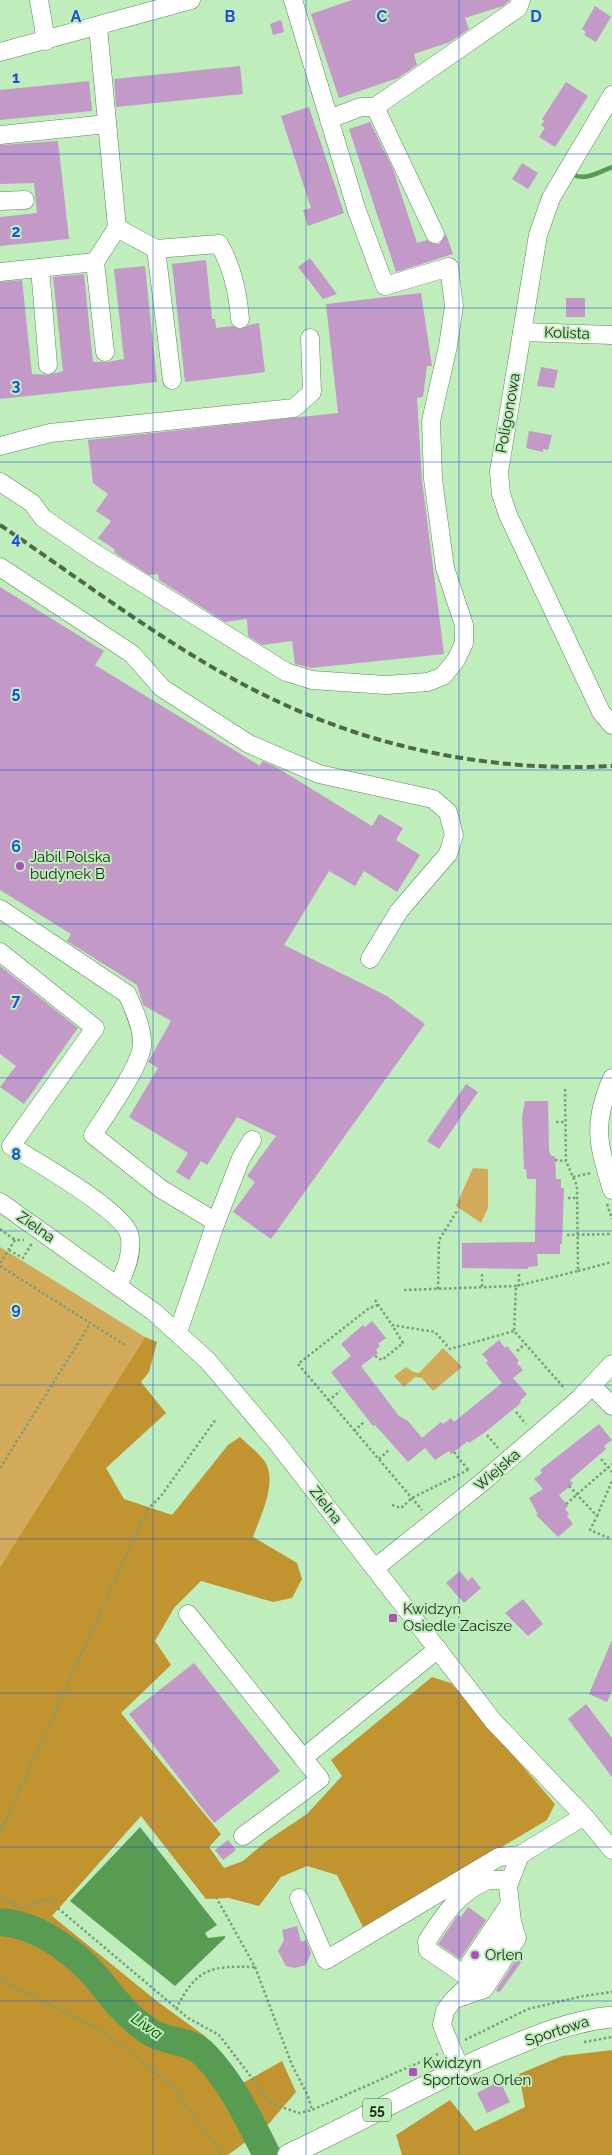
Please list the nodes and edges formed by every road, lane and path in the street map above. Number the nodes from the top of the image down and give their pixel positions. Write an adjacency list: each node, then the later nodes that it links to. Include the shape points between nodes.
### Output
1 (38, 0): 6 (street)
2 (191, 0): 5 (street)
3 (293, 0): 10 (street)
4 (521, 0): 9 (street, via 518,8)
5 (98, 27): 6 (street); 11 (street)
6 (46, 41): 7 (street)
7 (0, 52)
8 (612, 95): 22 (street, Poligonowa, via 551,198 538,235)
9 (375, 107): 10 (street, via 361,107); 16 (street)
10 (329, 119): 29 (street, via 357,211 385,286 449,267 454,306 432,421 433,479 445,568 464,625 464,643 443,676 428,682 386,685 312,680 286,672 92,552 44,518 32,503)
11 (107, 124): 12 (street); 15 (street)
12 (0, 135)
13 (25, 200): 14 (street)
14 (0, 202)
15 (117, 228): 17 (street); 18 (street)
16 (435, 234)
17 (156, 250): 21 (street, via 219,244 229,262 238,292); 27 (street)
18 (95, 262): 19 (street); 25 (street)
19 (40, 268): 20 (street); 26 (street)
20 (0, 272)
21 (240, 319)
22 (522, 332): 23 (street, Kolista); 31 (street, Poligonowa, via 500,461 501,494 601,712)
23 (612, 335)
24 (310, 338): 28 (street, via 312,392 294,408 50,433)
25 (105, 352)
26 (48, 365)
27 (172, 380)
28 (0, 446)
29 (0, 482)
30 (0, 567): 34 (street, via 132,654 162,688 248,744 319,774 432,799 448,812 454,835 448,854 399,911)
31 (612, 725)
32 (0, 909): 50 (street, via 127,994 139,1024 142,1045 138,1062 93,1135 161,1189)
33 (0, 952): 40 (street, via 95,1028)
34 (370, 958)
35 (612, 1078): 45 (street, via 602,1104 598,1131)
36 (564, 1089): 38 (path)
37 (556, 1122): 38 (path)
38 (565, 1122): 42 (path)
39 (252, 1140): 50 (street, via 241,1158)
40 (6, 1143): 62 (street, via 117,1216 130,1234 128,1266)
41 (556, 1160): 42 (path)
42 (566, 1161): 44 (path)
43 (597, 1171): 44 (path)
44 (572, 1177): 47 (path)
45 (612, 1190)
46 (568, 1198): 47 (path)
47 (577, 1198): 54 (path)
48 (0, 1202): 62 (street, Zielna)
49 (457, 1210): 65 (path, via 439,1240)
50 (216, 1222): 72 (street)
51 (0, 1229): 55 (path)
52 (567, 1234): 54 (path)
53 (612, 1234): 54 (path)
54 (578, 1235): 59 (path)
55 (16, 1240): 56 (path); 56 (path, via 34,1239 23,1258)
56 (9, 1250): 58 (path)
57 (612, 1262): 59 (path)
58 (0, 1265): 69 (path)
59 (578, 1271): 63 (path)
60 (482, 1274): 64 (path)
61 (519, 1274): 63 (path)
62 (118, 1285): 72 (street, Zielna)
63 (517, 1286): 64 (path); 71 (path)
64 (482, 1287): 65 (path)
65 (438, 1289): 66 (path)
66 (404, 1290)
67 (375, 1300): 68 (path)
68 (378, 1305): 70 (path); 80 (path, via 368,1309 299,1362)
69 (90, 1324): 74 (path); 92 (path)
70 (392, 1325): 71 (path, via 435,1332 450,1349); 76 (path, via 403,1343 382,1360)
71 (514, 1331): 73 (path)
72 (178, 1332): 105 (street, Zielna, via 240,1397)
73 (525, 1344): 75 (path); 81 (path)
74 (125, 1345)
75 (516, 1351)
76 (375, 1356)
77 (612, 1364): 78 (street, Wiejska)
78 (592, 1386): 81 (street, Wiejska); 82 (street)
79 (340, 1392): 80 (path)
80 (328, 1401): 85 (path)
81 (576, 1401): 105 (street, Wiejska, via 479,1485)
82 (612, 1406)
83 (216, 1419): 110 (path, via 147,1510)
84 (364, 1422): 85 (path)
85 (354, 1431): 89 (path)
86 (389, 1450): 89 (path)
87 (454, 1452): 93 (path)
88 (601, 1459): 91 (path)
89 (378, 1460): 99 (path)
90 (612, 1464): 91 (path)
91 (608, 1467): 94 (path); 98 (path)
92 (0, 1468)
93 (468, 1470): 95 (path); 99 (path)
94 (612, 1472)
95 (473, 1477)
96 (612, 1481): 103 (path)
97 (570, 1486): 98 (path)
98 (577, 1495): 100 (path); 103 (path)
99 (412, 1498): 101 (path, via 401,1508); 102 (path)
100 (566, 1504)
101 (392, 1505)
102 (428, 1516)
103 (597, 1516): 104 (path, via 590,1530)
104 (609, 1538)
105 (375, 1568): 107 (street, Zielna)
106 (188, 1614): 108 (street)
107 (438, 1649): 108 (street); 109 (street, Zielna, via 494,1722)
108 (303, 1758): 111 (street, via 320,1780)
109 (584, 1816): 112 (street, Zielna); 113 (street)
110 (0, 1833)
111 (243, 1836)
112 (612, 1850)
113 (520, 1855): 114 (street); 117 (street, via 500,1857 326,1960)
114 (510, 1880): 118 (street); 120 (street, via 487,1881 466,1894 451,1906 427,1941 428,1950)
115 (216, 1897): 119 (path)
116 (0, 1898): 124 (path, via 24,1908 47,1898)
117 (300, 1898)
118 (510, 1914): 120 (street); 123 (street, via 469,1985)
119 (255, 1967): 124 (path, via 208,1969 185,1991); 130 (path)
120 (463, 1974): 123 (street)
121 (0, 1980): 132 (path, via 101,2031 136,2056 176,2091)
122 (612, 1992): 128 (path, via 528,2010)
123 (453, 2000): 128 (street, via 442,2025)
124 (176, 2009): 130 (path, via 219,2035 272,2104 299,2112)
125 (612, 2017): 129 (main road, Sportowa / 55, via 554,2029)
126 (612, 2037): 127 (path)
127 (580, 2042)
128 (451, 2047): 129 (street); 130 (path)
129 (460, 2069): 131 (main road, Sportowa / 55)
130 (312, 2110)
131 (300, 2152)
132 (222, 2155)

